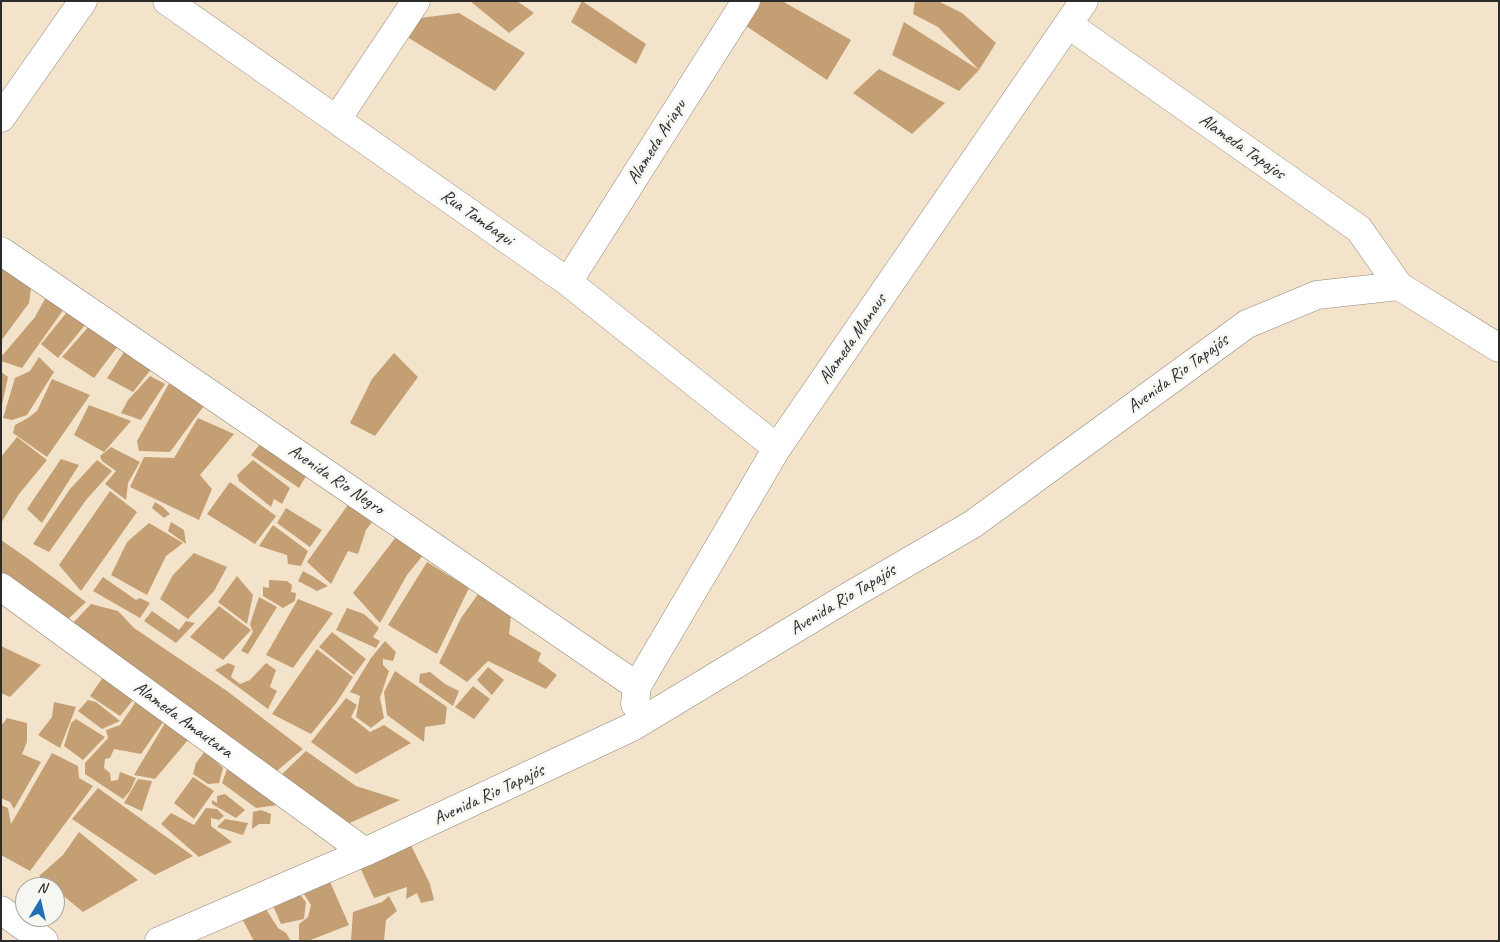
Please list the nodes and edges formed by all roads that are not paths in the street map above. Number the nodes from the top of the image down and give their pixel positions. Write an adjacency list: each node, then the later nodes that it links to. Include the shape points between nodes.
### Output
1 (83, 1): 7 (street)
2 (167, 1): 8 (street, Rua Tambaqui)
3 (416, 1): 8 (street)
4 (746, 1): 10 (street, Alameda Ariapu)
5 (1084, 1): 6 (street, Alameda Manaus)
6 (1068, 25): 11 (street, Alameda Tapajos, via 1358,229); 13 (street, Alameda Manaus)
7 (1, 118)
8 (338, 119): 10 (street, Rua Tambaqui)
9 (1, 251): 15 (street, Avenida Rio Negro)
10 (568, 282): 13 (street, Rua Tambaqui)
11 (1400, 286): 12 (street); 16 (street, Avenida Rio Tapajós, via 1317,294 1247,324 973,524)
12 (1499, 348)
13 (777, 448): 15 (street, Alameda Manaus)
14 (1, 587): 17 (street, Alameda Amautara)
15 (637, 686): 16 (street)
16 (632, 727): 17 (street, Avenida Rio Tapajós)
17 (365, 852): 20 (street, Avenida Rio Tapajós)
18 (1, 910): 19 (street)
19 (44, 941)
20 (159, 941)

